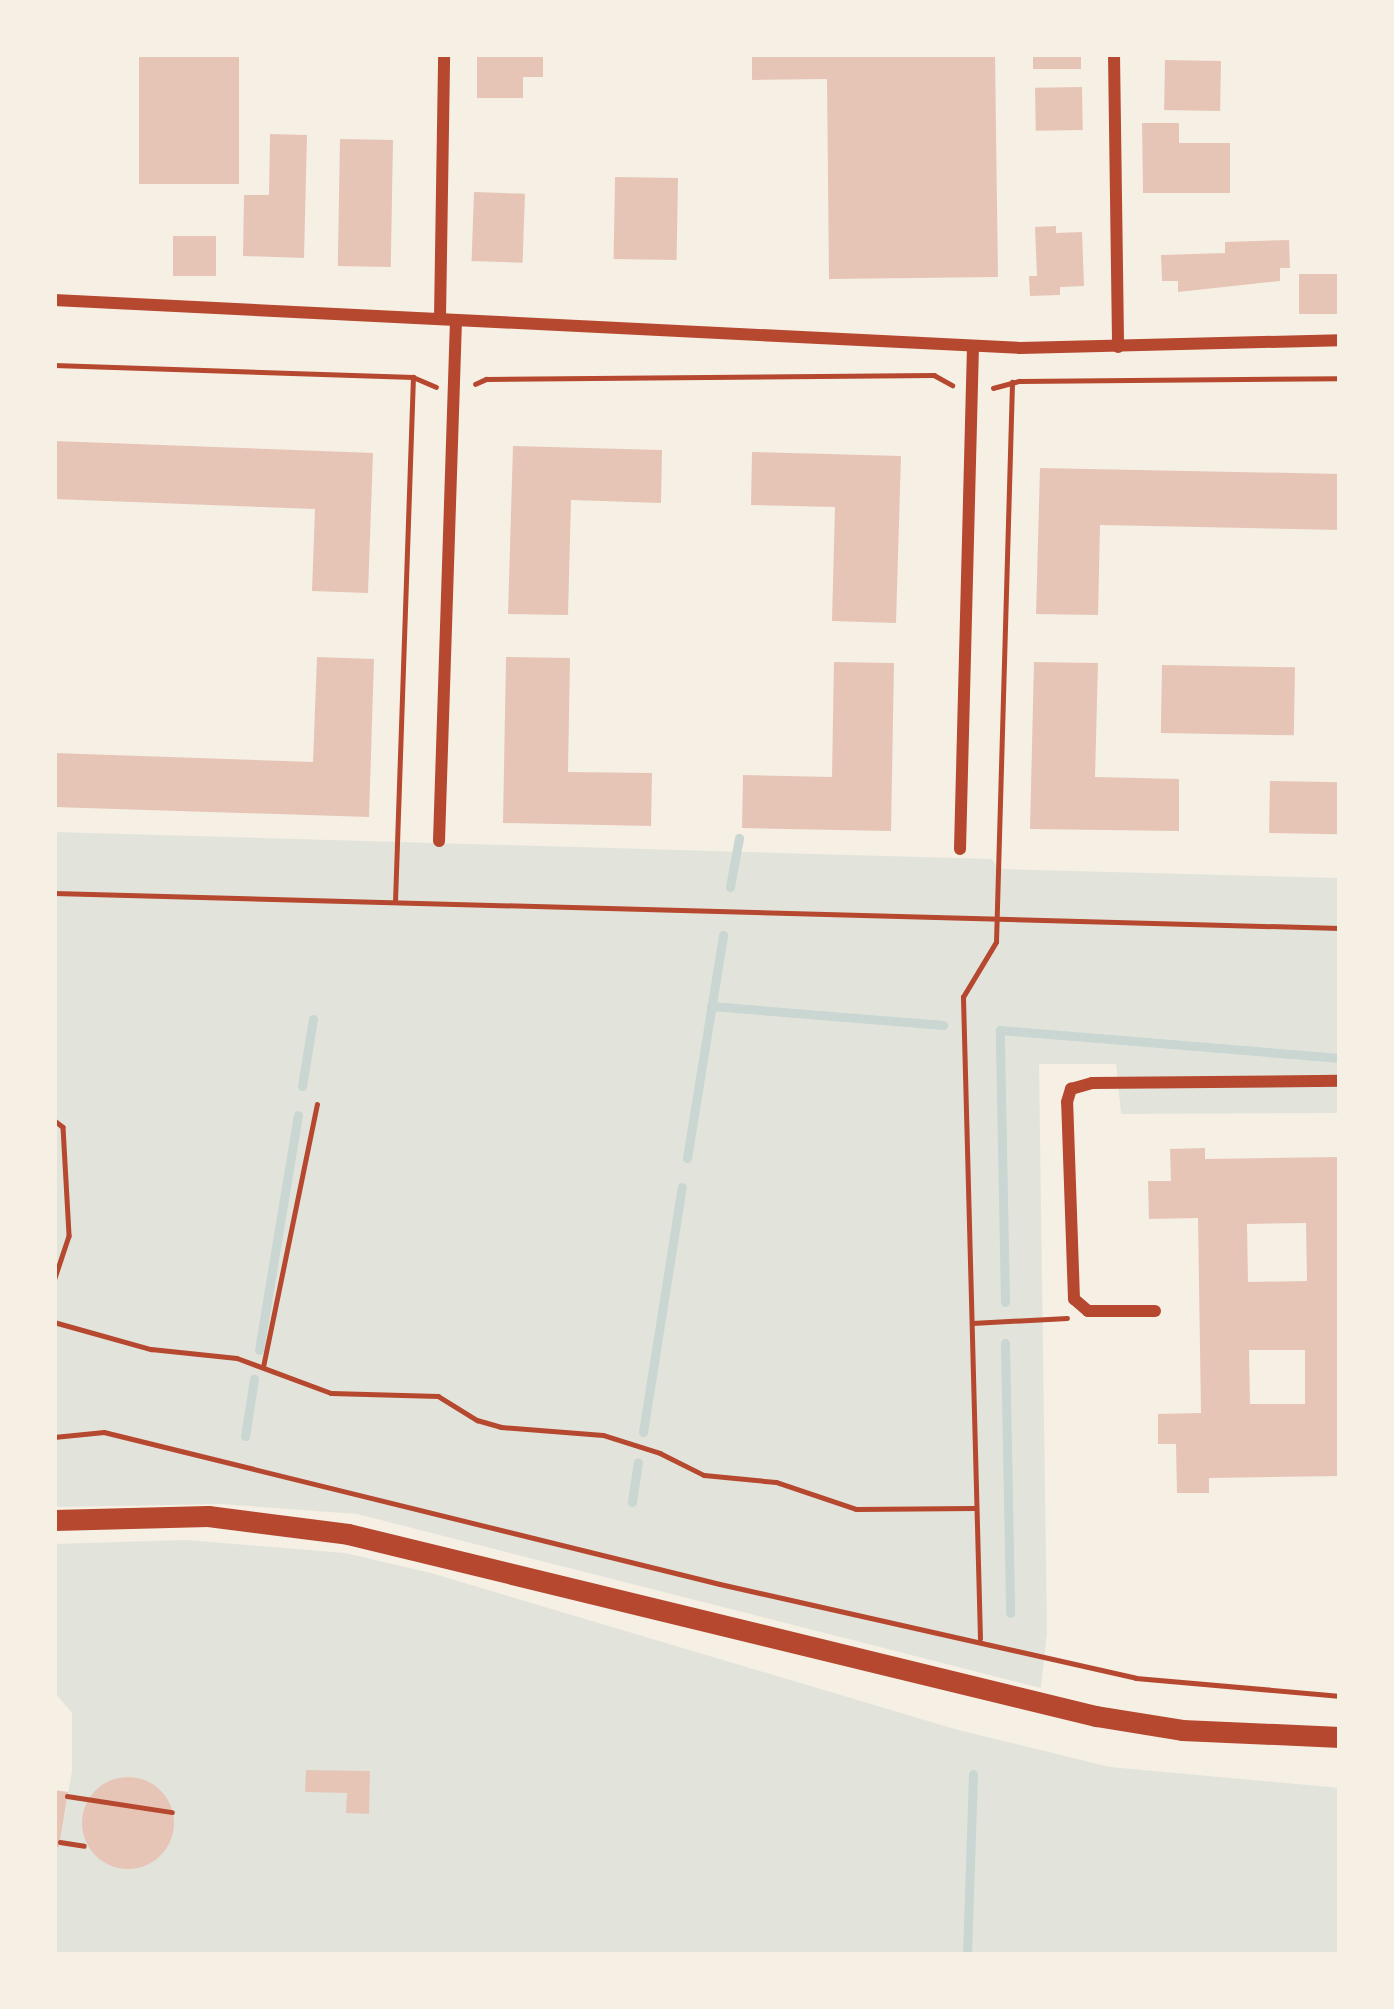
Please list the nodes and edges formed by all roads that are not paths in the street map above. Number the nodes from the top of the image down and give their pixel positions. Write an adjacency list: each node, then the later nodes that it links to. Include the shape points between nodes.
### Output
1 (444, 54): 4 (street)
2 (1114, 54): 8 (street)
3 (54, 300): 4 (street)
4 (440, 319): 5 (street)
5 (456, 320): 7 (street); 9 (street)
6 (1340, 340): 8 (street)
7 (974, 346): 8 (street); 10 (street)
8 (1118, 347)
9 (439, 841)
10 (960, 850)
11 (1340, 1081): 12 (street, via 1071,1089 1077,1304)
12 (1155, 1311)
13 (54, 1520): 14 (street, via 208,1516 348,1534 1096,1715 1182,1730)
14 (1340, 1737)

